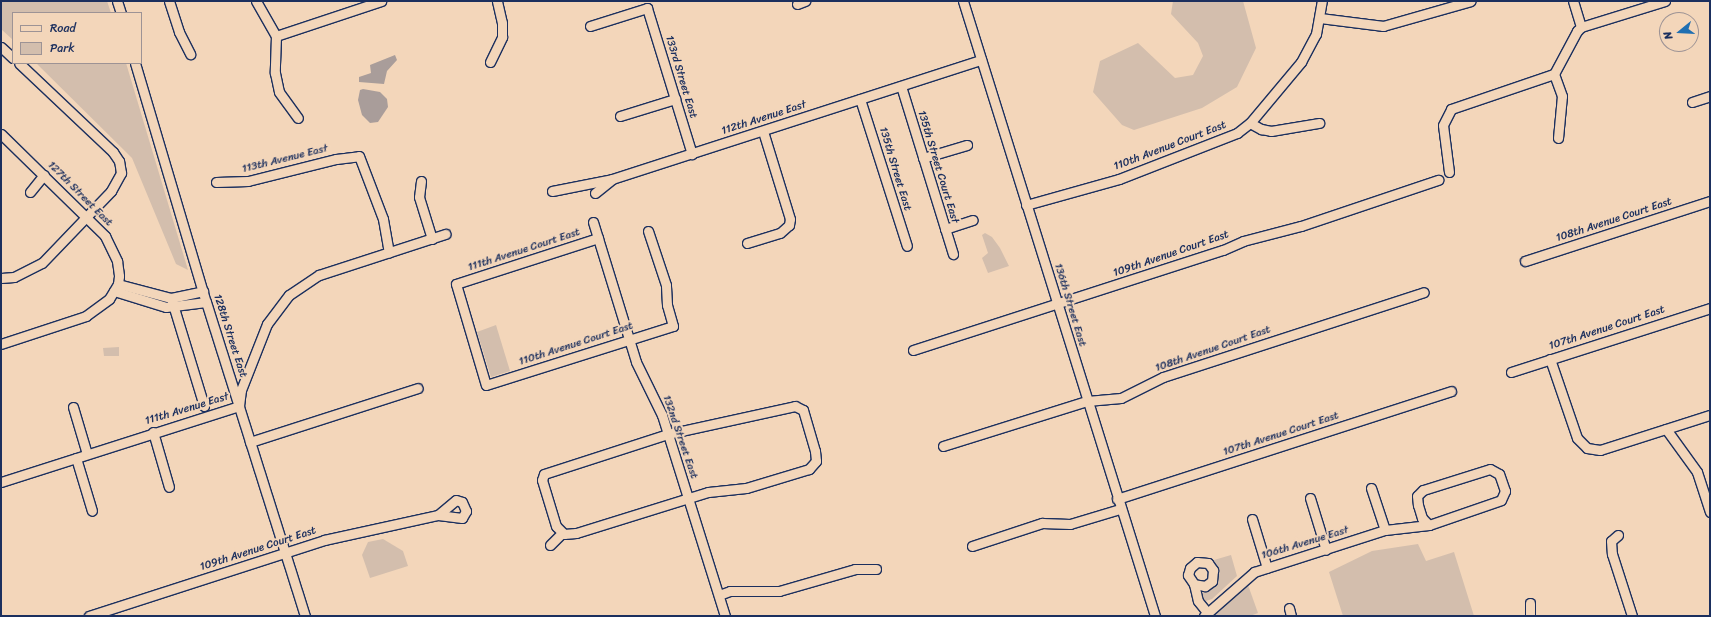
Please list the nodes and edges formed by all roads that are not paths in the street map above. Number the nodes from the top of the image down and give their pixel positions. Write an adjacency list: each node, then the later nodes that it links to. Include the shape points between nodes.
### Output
1 (117, 1): 13 (street)
2 (169, 1): 19 (street, via 179,32)
3 (256, 1): 17 (street)
4 (381, 1): 11 (street)
5 (497, 1): 22 (street, via 502,37)
6 (963, 1): 21 (street, 136th Street East)
7 (1322, 1): 14 (street, 110th Avenue Court East)
8 (1471, 1): 12 (street)
9 (1573, 1): 16 (street)
10 (1665, 1): 16 (street)
11 (356, 5): 17 (street)
12 (1440, 6): 14 (street, via 1383,26)
13 (121, 12)
14 (1320, 18): 33 (street, 110th Avenue Court East, via 1316,34 1301,62)
15 (590, 26): 28 (street, 133rd Street East, via 647,8)
16 (1581, 27): 25 (street)
17 (276, 36): 32 (street, via 277,86 284,102)
18 (1, 47): 20 (street)
19 (190, 54)
20 (12, 57)
21 (981, 60): 26 (street, 112th Avenue East); 51 (street, 136th Street East)
22 (490, 62)
23 (20, 64): 52 (street, via 113,152 119,161 121,170 117,185)
24 (135, 64): 67 (street, 128th Street East)
25 (1554, 74): 37 (street, via 1562,96); 41 (street, via 1456,106 1446,116 1443,125)
26 (901, 86): 29 (street, 112th Avenue East); 40 (street, 135th Street Court East)
27 (1710, 96): 30 (street)
28 (675, 99): 31 (street); 39 (street, 133rd Street East)
29 (860, 99): 35 (street, 112th Avenue East); 61 (street, 135th Street East)
30 (1692, 102)
31 (620, 116)
32 (298, 118)
33 (1250, 123): 34 (street, via 1271,131); 51 (street, 110th Avenue Court East, via 1228,138 1119,179)
34 (1319, 123)
35 (763, 131): 39 (street, 112th Avenue East); 60 (street, via 790,219 787,227 780,233)
36 (1, 134): 42 (street, 127th Street East)
37 (1558, 138)
38 (967, 144): 40 (street)
39 (692, 154): 43 (street, 112th Avenue East)
40 (923, 158): 55 (street, 135th Street Court East)
41 (1449, 172)
42 (44, 175): 48 (street); 52 (street, 127th Street East)
43 (612, 179): 47 (street, 112th Avenue East); 49 (street)
44 (1438, 180): 71 (street, 109th Avenue Court East)
45 (421, 181): 59 (street, via 419,197)
46 (216, 182): 62 (street, 113th Avenue East, via 248,181 336,159 359,156 383,219)
47 (552, 190)
48 (30, 192)
49 (595, 193)
50 (1710, 201): 64 (street, 108th Avenue Court East)
51 (1026, 205): 71 (street, 136th Street East)
52 (87, 216): 65 (street, via 42,263 14,277); 66 (street, 127th Street East, via 110,245 117,261)
53 (973, 220): 55 (street)
54 (593, 222): 58 (street, 132nd Street East)
55 (945, 229): 63 (street, 135th Street Court East)
56 (648, 231): 73 (street, 110th Avenue Court East, via 666,285 667,305 673,326)
57 (445, 234): 59 (street, 111th Avenue East)
58 (598, 238): 73 (street, 132nd Street East); 78 (street, 111th Avenue Court East, via 456,284)
59 (432, 239): 62 (street, 111th Avenue East)
60 (747, 243)
61 (907, 246)
62 (389, 252): 83 (street, 111th Avenue East, via 319,275 289,295 267,324 241,390)
63 (953, 254)
64 (1525, 261)
65 (1, 278)
66 (116, 288): 69 (street); 74 (street, via 106,303 86,316)
67 (203, 291): 69 (street); 70 (street, 128th Street East)
68 (1424, 292): 81 (street, 108th Avenue Court East, via 1163,377 1121,398)
69 (172, 302): 70 (street); 82 (street)
70 (206, 302): 83 (street, 128th Street East)
71 (1057, 302): 75 (street, 109th Avenue Court East); 81 (street, 136th Street East)
72 (1710, 308): 76 (street, 107th Avenue Court East)
73 (629, 339): 78 (street, 110th Avenue Court East); 88 (street, 132nd Street East, via 636,362 656,400)
74 (1, 344)
75 (913, 350)
76 (1550, 358): 77 (street, 107th Avenue Court East); 86 (street, via 1577,438 1586,447 1600,450)
77 (1511, 372)
78 (486, 385)
79 (418, 388): 89 (street)
80 (1451, 391): 98 (street, 107th Avenue Court East)
81 (1088, 401): 90 (street, 108th Avenue Court East); 98 (street, 136th Street East)
82 (204, 406)
83 (239, 406): 87 (street, 111th Avenue East); 89 (street, 128th Street East)
84 (73, 407): 91 (street)
85 (1710, 415): 86 (street)
86 (1666, 429): 101 (street, via 1697,472)
87 (153, 432): 91 (street, 111th Avenue East); 94 (street)
88 (668, 434): 96 (street, 132nd Street East); 96 (street, via 795,406 803,410 815,450 816,461 809,469 759,485 708,492); 106 (street, via 542,476 556,526)
89 (250, 442): 111 (street, 128th Street East)
90 (942, 446)
91 (87, 454): 92 (street, 111th Avenue East)
92 (76, 458): 93 (street, 111th Avenue East); 100 (street)
93 (1, 481)
94 (169, 487)
95 (1371, 488): 105 (street)
96 (688, 498): 106 (street, via 576,534); 115 (street, 132nd Street East)
97 (1310, 498): 110 (street)
98 (1117, 499): 99 (street, 136th Street East)
99 (1120, 509): 109 (street, via 1070,524 1042,523); 121 (street, 136th Street East)
100 (92, 511)
101 (1710, 512)
102 (438, 515): 111 (street, 109th Avenue Court East, via 328,539)
103 (1252, 519): 112 (street)
104 (1428, 524): 104 (street, 106th Avenue East, via 1501,500 1505,491 1499,474 1490,469 1423,490 1417,496 1418,505 1422,518); 105 (street, 106th Avenue East)
105 (1385, 530): 110 (street, 106th Avenue East)
106 (562, 532): 108 (street)
107 (1618, 535): 123 (street, via 1611,541 1612,554)
108 (550, 545)
109 (972, 546)
110 (1326, 550): 112 (street, 106th Avenue East)
111 (284, 553): 118 (street, 109th Avenue Court East); 119 (street, 128th Street East)
112 (1267, 568): 117 (street, 106th Avenue East, via 1246,576)
113 (876, 569): 115 (street, via 855,569 779,591 730,591)
114 (1194, 584): 117 (street, via 1198,601)
115 (719, 595): 120 (street, 132nd Street East)
116 (1530, 603): 122 (street)
117 (1206, 614)
118 (89, 616)
119 (304, 616)
120 (725, 616)
121 (1154, 616)
122 (1530, 616)
123 (1632, 616)

